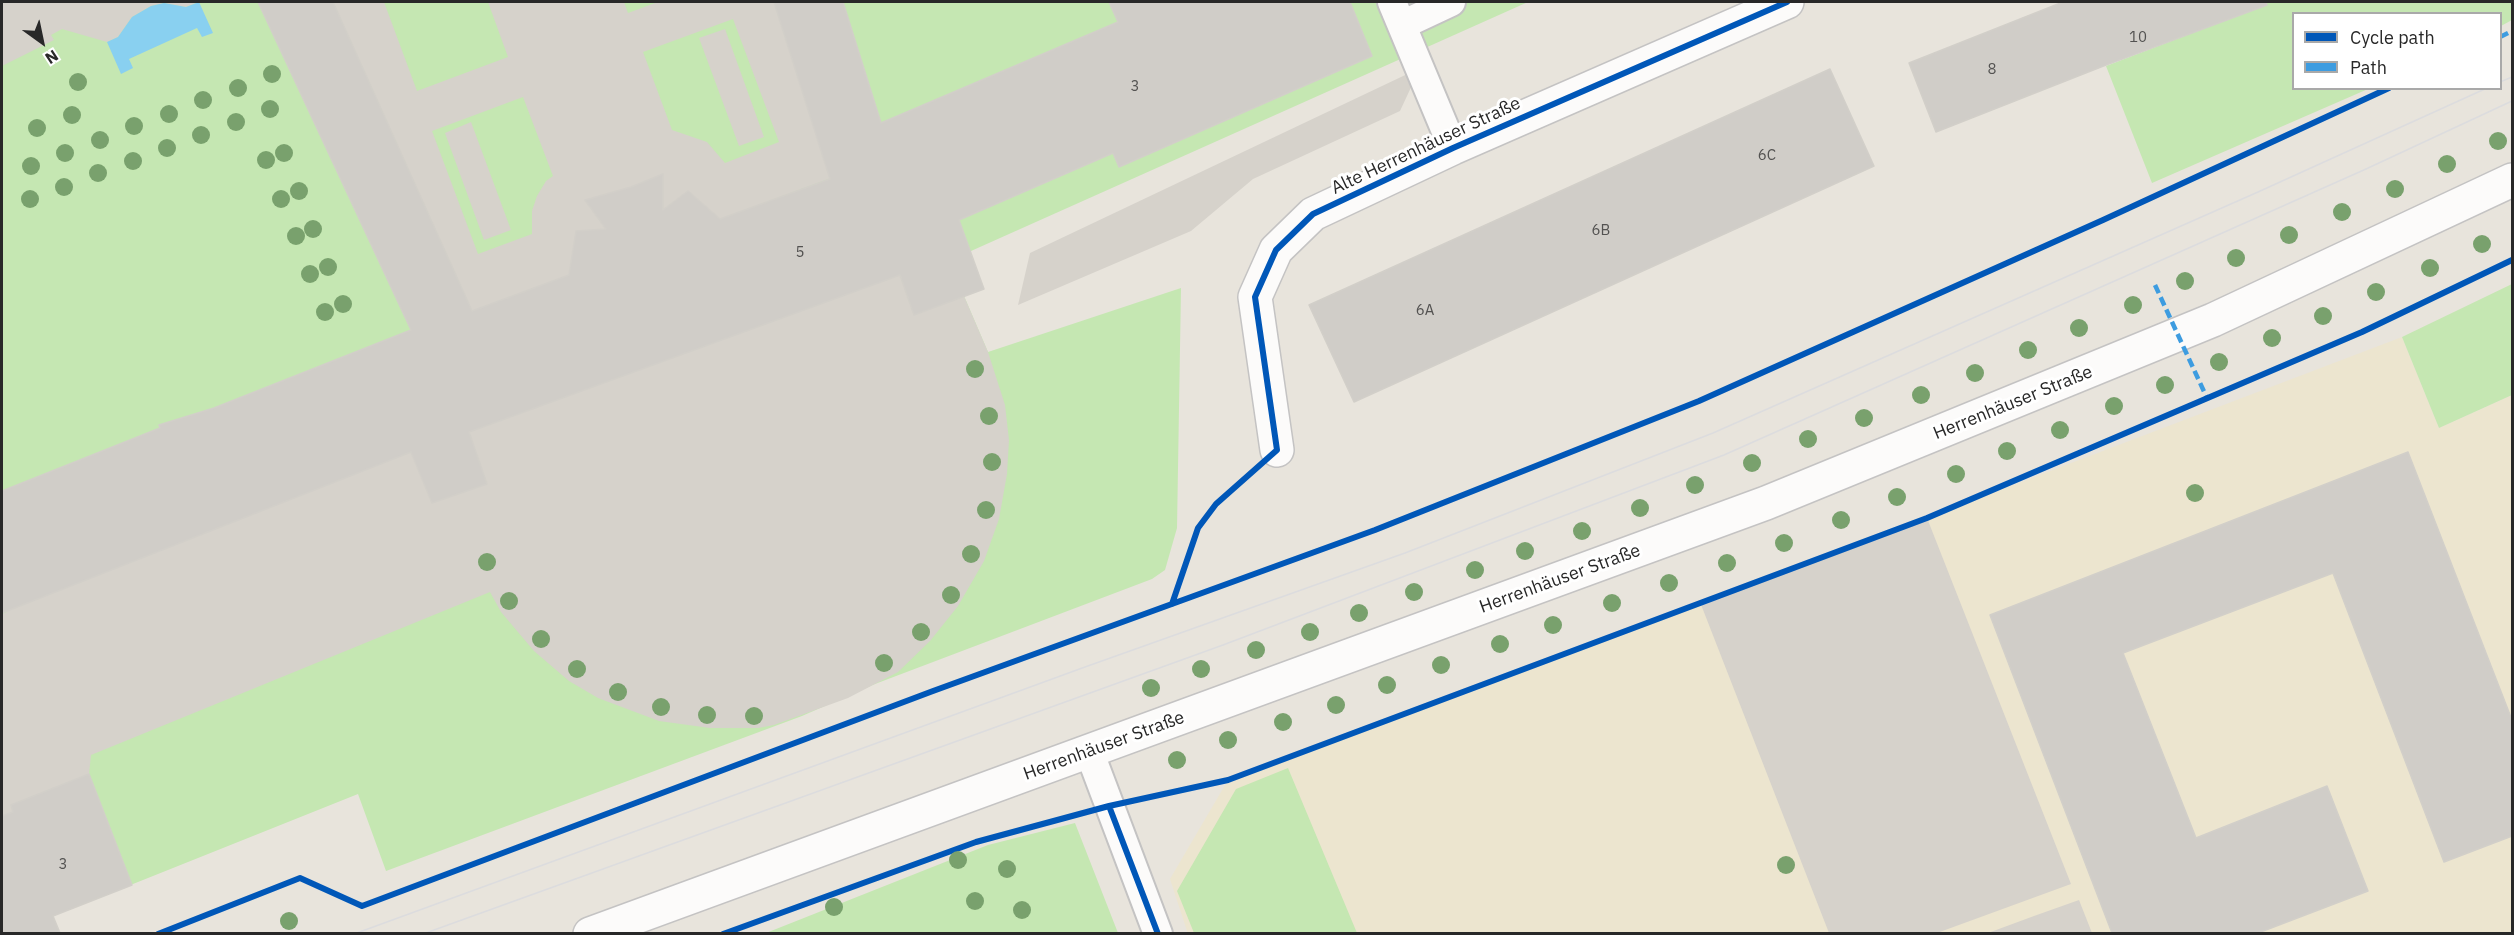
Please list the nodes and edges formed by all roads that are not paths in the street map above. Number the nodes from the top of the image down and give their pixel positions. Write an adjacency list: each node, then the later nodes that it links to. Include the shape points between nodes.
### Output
1 (1451, 2): 3 (lane)
2 (1787, 2): 4 (street, Alte Herrenhäuser Straße)
3 (1397, 13): 4 (lane)
4 (1453, 148): 6 (street, Alte Herrenhäuser Straße, via 1313,214 1276,250 1255,297)
5 (2512, 180): 7 (street, Herrenhäuser Straße, via 2213,320 1766,503)
6 (1277, 450)
7 (1089, 752): 8 (street, Herrenhäuser Straße); 9 (lane)
8 (590, 933)
9 (1158, 933)

